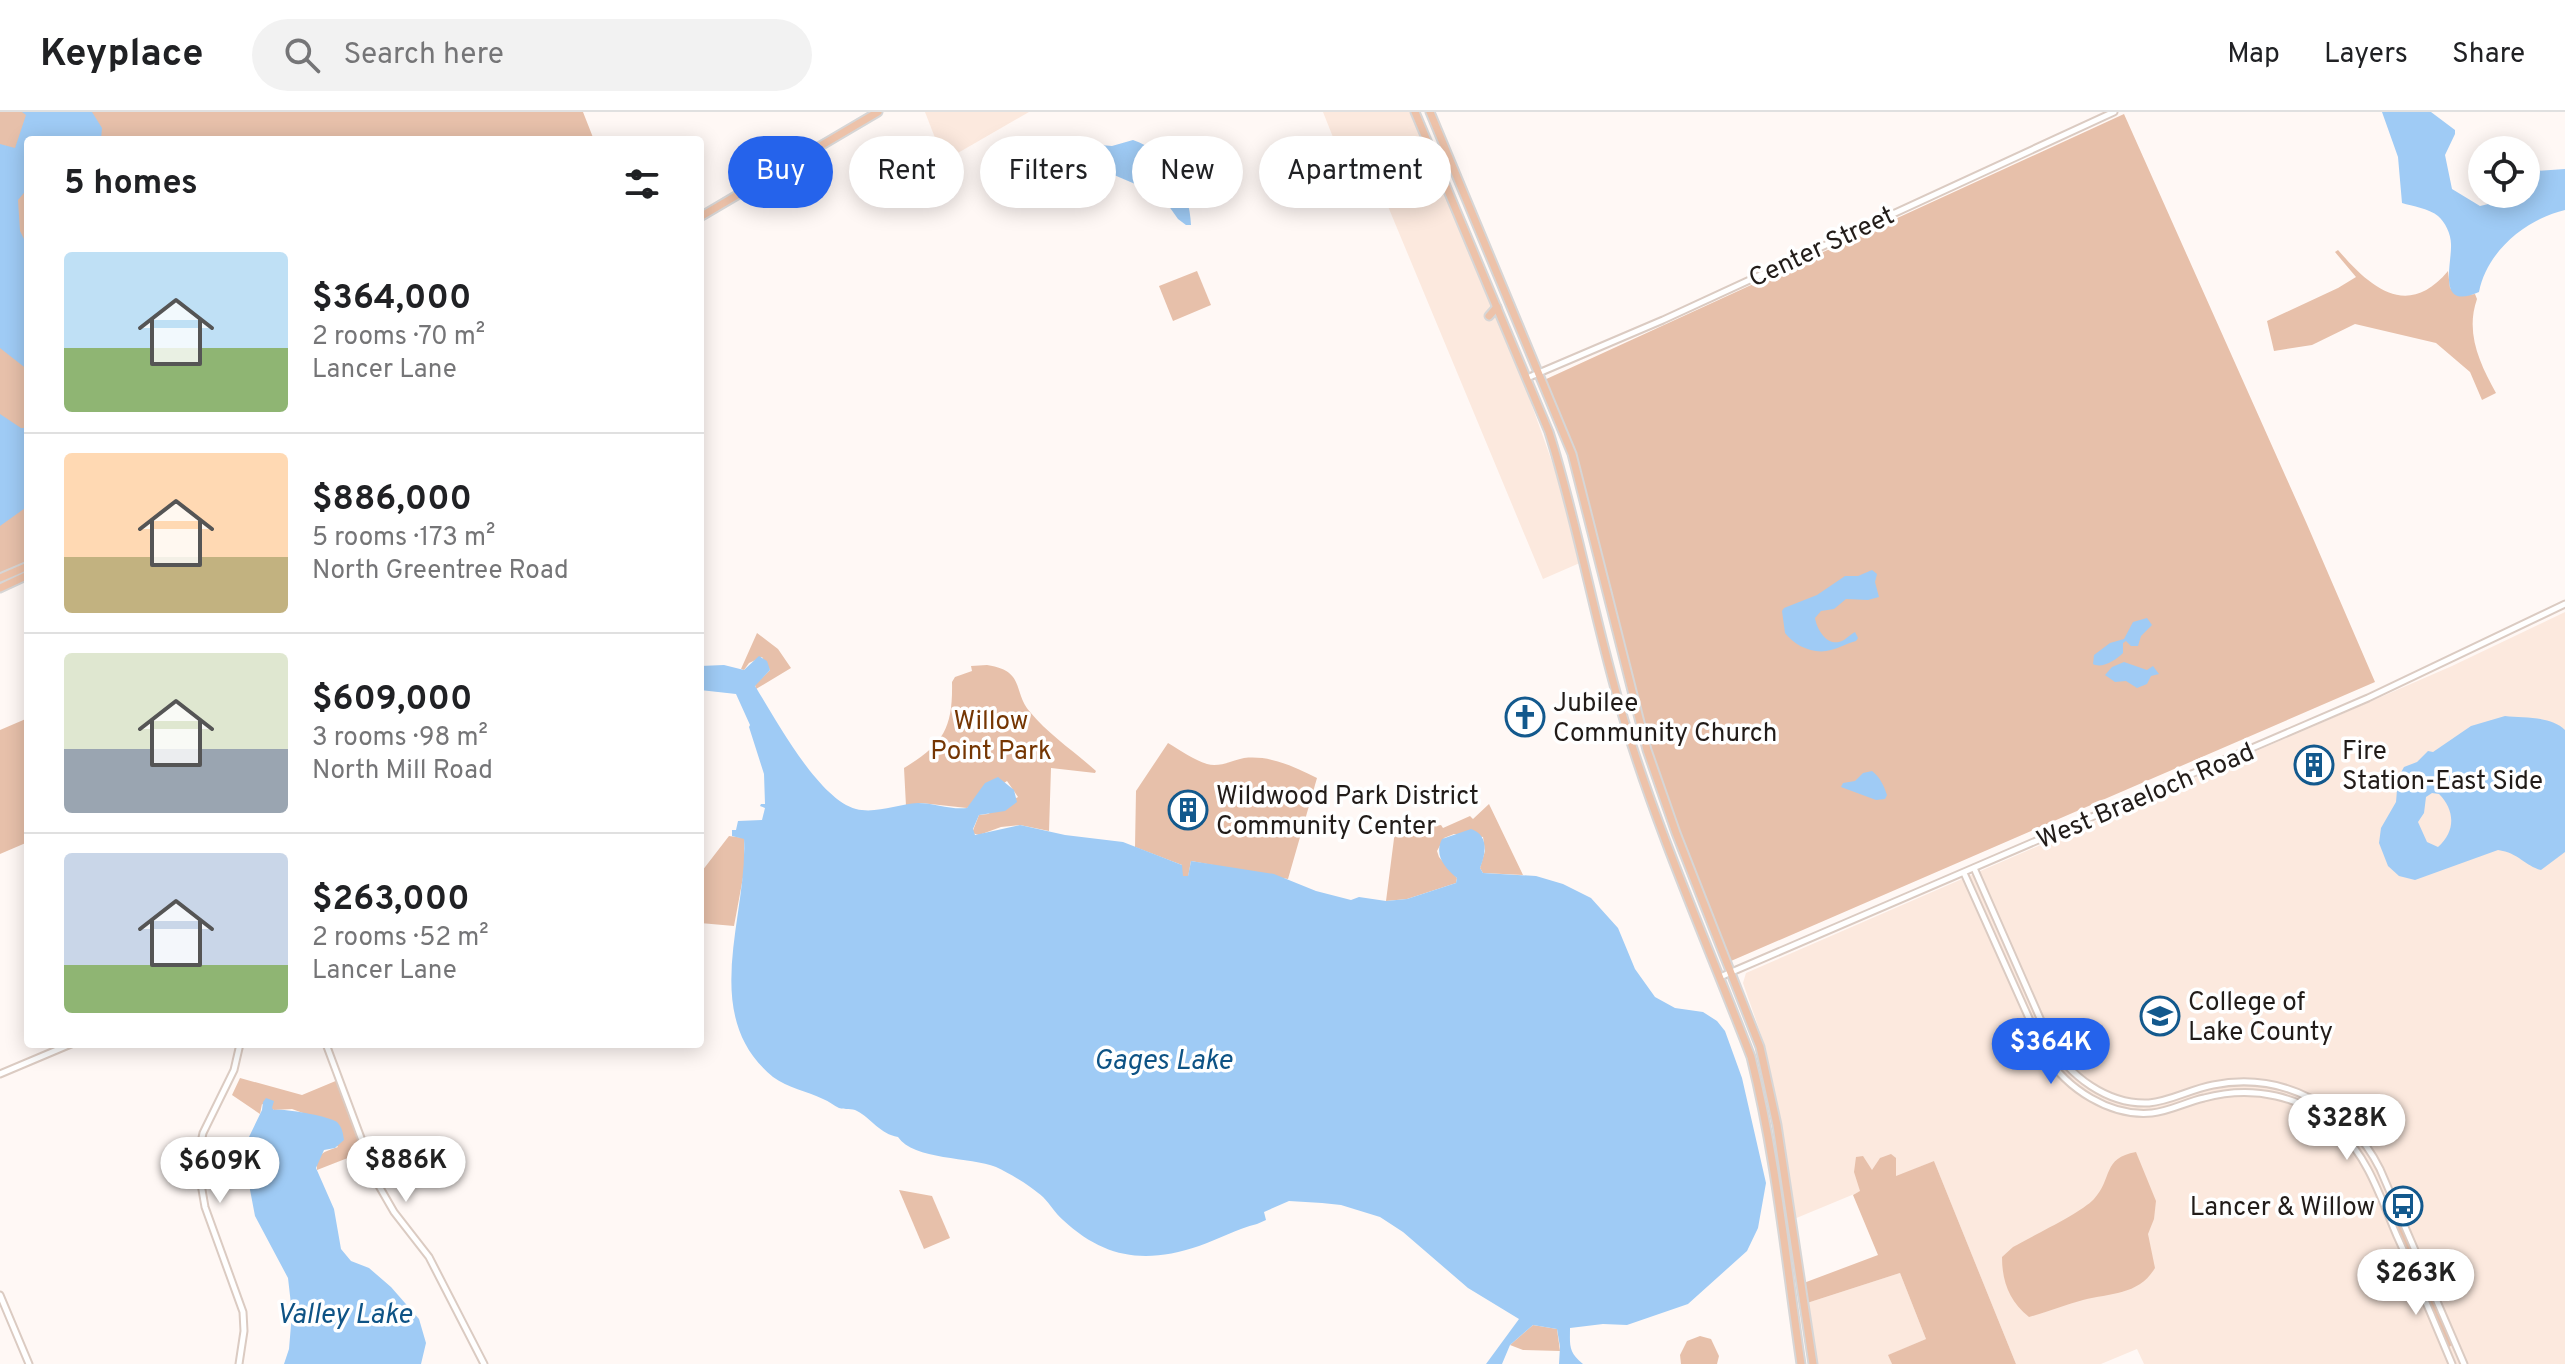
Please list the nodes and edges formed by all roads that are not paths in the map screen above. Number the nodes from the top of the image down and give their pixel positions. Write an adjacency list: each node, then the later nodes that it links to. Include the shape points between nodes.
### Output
1 (878, 112): 5 (main road)
2 (1415, 112): 7 (main road)
3 (1430, 112): 6 (main road)
4 (2114, 112): 8 (street, Center Street)
5 (704, 215)
6 (1503, 286): 7 (main road); 8 (main road)
7 (1490, 291): 9 (main road)
8 (1539, 374): 9 (street, Center Street); 17 (main road, via 1572,454 1647,750)
9 (1527, 378): 18 (main road, via 1566,485 1623,717 1647,792)
10 (24, 568): 12 (main road)
11 (24, 577): 13 (main road)
12 (0, 578)
13 (0, 588)
14 (2565, 604): 15 (street, West Braeloch Road, via 2381,692)
15 (1974, 868): 16 (street, West Braeloch Road); 30 (street, via 2050,1041 2080,1078 2139,1103 2218,1084 2270,1084 2314,1099 2347,1123 2380,1169)
16 (1964, 873): 17 (street, West Braeloch Road); 29 (street, via 2045,1054 2080,1092 2114,1108 2144,1113 2227,1093 2270,1094 2306,1107 2338,1129 2369,1170)
17 (1732, 971): 18 (street, West Braeloch Road); 28 (main road, via 1770,1085)
18 (1720, 977): 27 (main road, via 1761,1097)
19 (62, 1048): 22 (street)
20 (239, 1048): 25 (street, via 203,1133 197,1161 205,1207 243,1312)
21 (327, 1048): 26 (street, via 379,1186 429,1257)
22 (0, 1074)
23 (0, 1295): 24 (street)
24 (29, 1364)
25 (239, 1364)
26 (484, 1364)
27 (1801, 1364)
28 (1813, 1364)
29 (2452, 1364)
30 (2464, 1364)

